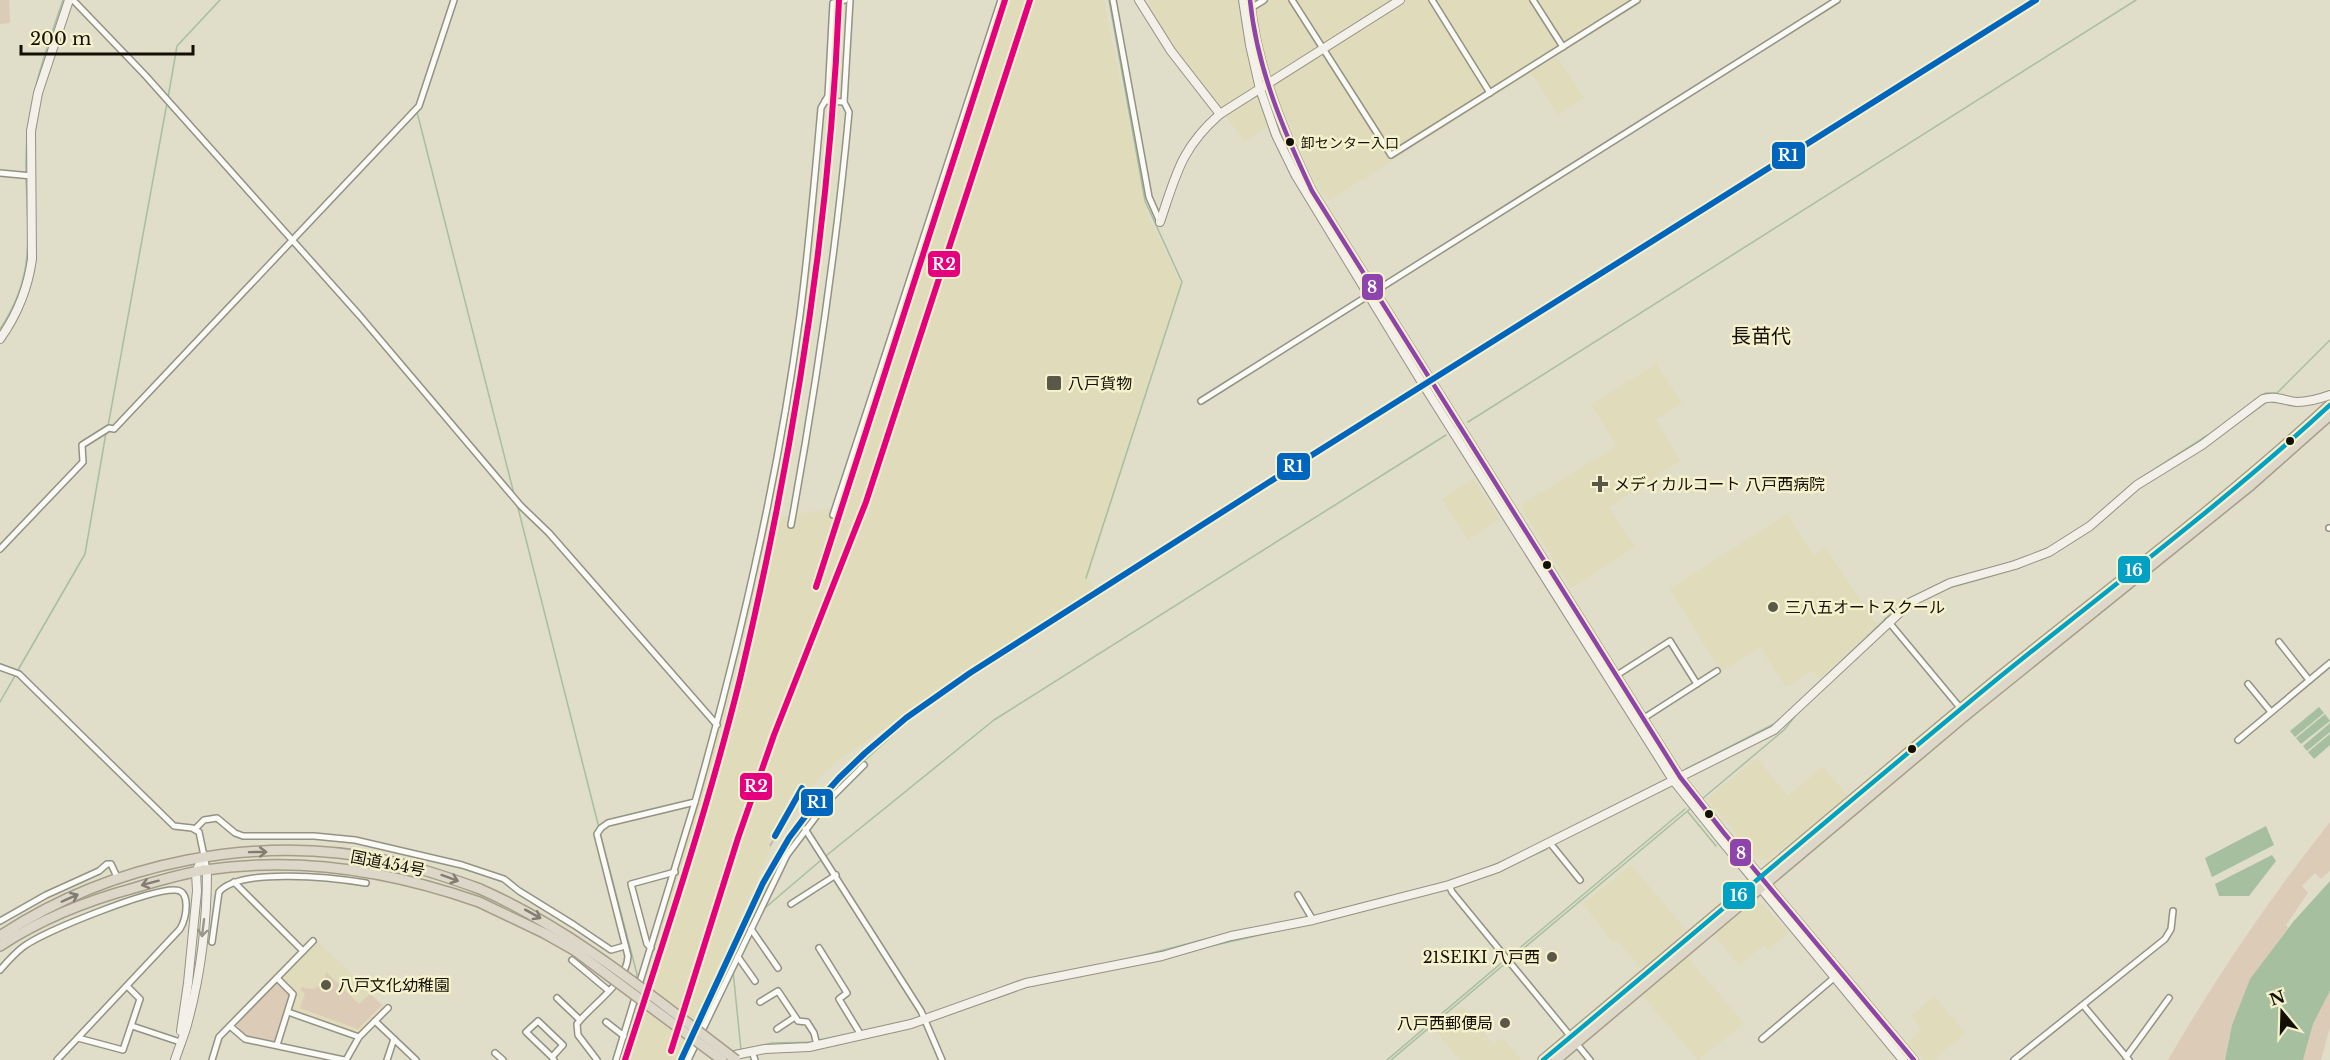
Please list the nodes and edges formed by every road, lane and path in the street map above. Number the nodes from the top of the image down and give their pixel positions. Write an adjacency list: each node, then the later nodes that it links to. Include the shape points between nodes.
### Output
1 (71, 0): 25 (street, via 38,93 31,131); 27 (street, via 145,75)
2 (454, 0): 27 (street, via 419,107)
3 (845, 0): 21 (street, via 833,3)
4 (850, 0): 22 (street)
5 (1001, 0): 34 (street)
6 (1113, 0): 26 (street, via 1149,197)
7 (1139, 0): 23 (street, via 1171,51)
8 (1243, 0): 19 (street, via 1250,45)
9 (1264, 0): 16 (street)
10 (1292, 0): 18 (street)
11 (1400, 0): 18 (street)
12 (1432, 0): 20 (street)
13 (1533, 0): 17 (street)
14 (1837, 0): 28 (street)
15 (1635, 1): 17 (street)
16 (1251, 4): 19 (street)
17 (1563, 47): 20 (street)
18 (1323, 48): 19 (street); 20 (street, via 1391,155)
19 (1264, 87): 23 (street); 28 (street, via 1276,135 1296,176)
20 (1490, 93)
21 (825, 101): 22 (street); 49 (street, via 821,108 800,316 782,422 740,637)
22 (844, 102): 35 (street, via 849,112 840,204 811,415)
23 (1220, 114): 26 (street, via 1186,151)
24 (0, 174): 25 (street)
25 (32, 176): 29 (street, via 30,275 19,306)
26 (1160, 222)
27 (293, 242): 36 (street, via 114,429 108,428 82,446 83,462); 49 (street)
28 (1372, 292): 31 (street); 42 (street); 52 (street)
29 (0, 339)
30 (2330, 395): 37 (street, via 2297,402 2263,399 2202,445 2137,485 2067,542 2036,558 1935,589)
31 (1201, 401)
32 (2330, 405): 46 (highway)
33 (2330, 415): 46 (highway, via 2251,485)
34 (833, 515)
35 (791, 525)
36 (0, 549)
37 (1888, 621): 46 (street); 52 (street, via 1774,730)
38 (2279, 642): 43 (street)
39 (2330, 663): 43 (street)
40 (0, 667): 54 (street, via 19,674 174,826)
41 (1717, 671): 44 (street)
42 (1617, 675): 44 (street, via 1670,641); 48 (street)
43 (2309, 680): 47 (street)
44 (1697, 684): 48 (street)
45 (2248, 684): 47 (street)
46 (1964, 712): 65 (highway)
47 (2271, 712): 50 (street)
48 (1644, 718): 52 (street)
49 (717, 725): 53 (street)
50 (2238, 740)
51 (864, 765): 55 (street)
52 (1676, 778): 56 (street); 65 (street)
53 (695, 802): 60 (street); 78 (street, via 608,823 597,834)
54 (195, 829): 57 (street, via 201,836); 78 (street, via 204,820 217,818 243,836 331,837 431,856 504,879 611,950)
55 (806, 829): 61 (street); 73 (street, via 775,877)
56 (1550, 843): 63 (street); 67 (street, via 1498,868)
57 (203, 857): 58 (street); 59 (street); 62 (highway, 国道454号); 118 (highway, 国道454号, one-way to 118, bridge, via 296,852 343,855 421,869 480,889 570,937)
58 (207, 870): 59 (highway, 国道454号); 112 (street, one-way to 112, via 196,984); 131 (highway, 国道454号, bridge, via 287,865 339,868 407,880 480,902 574,950)
59 (196, 872): 77 (highway, 国道454号, one-way to 77, via 63,911); 112 (street)
60 (675, 872): 79 (street); 79 (street, via 631,884)
61 (836, 875): 69 (street); 99 (street)
62 (118, 879): 72 (street, via 111,864 106,864); 74 (highway, 国道454号, one-way to 62, via 57,904)
63 (1580, 880)
64 (234, 882): 66 (street, via 297,877); 76 (street, via 219,892); 81 (street)
65 (1761, 882): 86 (street); 110 (highway); 137 (street)
66 (366, 884)
67 (1449, 885): 71 (street); 110 (street)
68 (1298, 895): 71 (street)
69 (791, 904)
70 (2173, 911): 94 (street, via 2171,929 2165,939)
71 (1313, 920): 99 (street, via 1026,983)
72 (0, 921)
73 (751, 929): 82 (street); 84 (street)
74 (0, 936)
75 (313, 941): 81 (street)
76 (212, 942)
77 (0, 946)
78 (625, 946): 90 (street, via 628,962)
79 (651, 948): 106 (street)
80 (819, 948): 105 (street, via 847,993 839,999)
81 (303, 951): 87 (street)
82 (738, 957): 88 (street); 129 (street)
83 (572, 960): 90 (street)
84 (778, 968)
85 (0, 970): 89 (street, via 23,947 54,930 149,895 176,890 183,893 183,924)
86 (1835, 977): 111 (street); 136 (street)
87 (277, 978): 96 (street, via 293,994); 103 (street)
88 (755, 981)
89 (128, 987): 102 (street, via 140,999); 108 (street)
90 (609, 991): 98 (street)
91 (557, 998): 98 (street)
92 (2169, 998): 119 (street)
93 (760, 1002): 97 (street, via 778,991)
94 (2083, 1005): 119 (street); 138 (street)
95 (388, 1008): 100 (street)
96 (288, 1012): 107 (street); 114 (street)
97 (795, 1017): 104 (street); 113 (street, via 807,1022)
98 (580, 1020): 127 (street, via 578,1035)
99 (926, 1020): 105 (street); 132 (street)
100 (375, 1021): 107 (street); 109 (street)
101 (606, 1022): 106 (street)
102 (132, 1026): 108 (street, via 123,1050); 112 (street)
103 (230, 1026): 114 (street, via 245,1039); 122 (street, via 219,1037)
104 (777, 1029)
105 (861, 1035): 113 (street)
106 (624, 1036): 128 (street)
107 (359, 1037): 123 (street)
108 (78, 1038): 120 (street)
109 (394, 1039): 124 (street); 125 (street)
110 (1573, 1039): 133 (highway); 134 (highway); 135 (street)
111 (1762, 1039)
112 (180, 1042): 121 (street)
113 (817, 1045): 116 (street)
114 (277, 1046): 123 (street)
115 (495, 1053): 126 (street)
116 (754, 1056): 118 (street)
117 (553, 1059): 117 (street, via 526,1032 538,1021 563,1045)
118 (735, 1059): 130 (street)
119 (2127, 1059)
120 (57, 1060)
121 (175, 1060)
122 (212, 1060)
123 (345, 1060)
124 (387, 1060)
125 (416, 1060)
126 (503, 1060)
127 (597, 1060)
128 (616, 1060)
129 (688, 1060)
130 (717, 1060)
131 (722, 1060)
132 (942, 1060)
133 (1543, 1060)
134 (1556, 1060)
135 (1590, 1060)
136 (1904, 1060)
137 (1914, 1060)
138 (2014, 1060)

